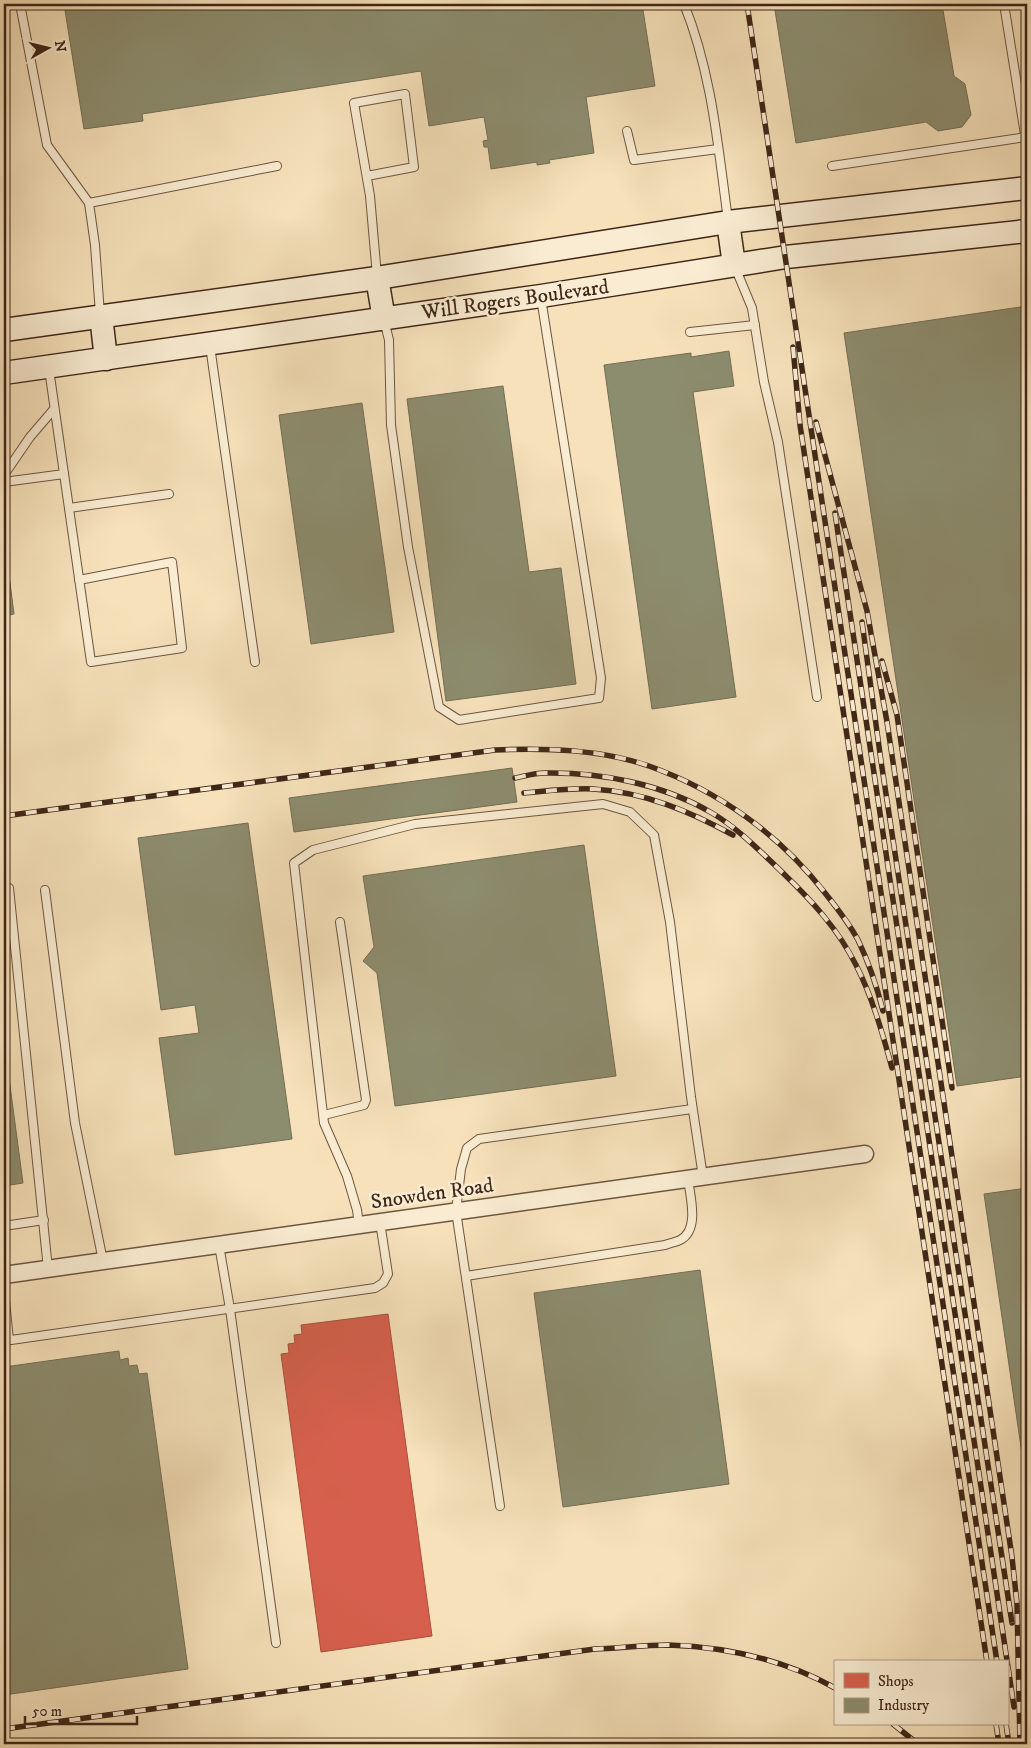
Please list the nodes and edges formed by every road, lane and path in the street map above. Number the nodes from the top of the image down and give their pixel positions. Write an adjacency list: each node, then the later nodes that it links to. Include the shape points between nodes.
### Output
1 (20, 4): 12 (lane, via 47,145)
2 (684, 4): 7 (lane, via 696,32 709,87)
3 (1004, 4): 5 (lane)
4 (627, 131): 7 (lane, via 634,160)
5 (1026, 137): 6 (lane); 9 (lane)
6 (1027, 147)
7 (718, 149): 13 (lane)
8 (276, 166): 12 (lane)
9 (832, 166)
10 (367, 176): 10 (lane, via 354,103 405,94 414,167); 16 (lane)
11 (1027, 188): 13 (main road, Will Rogers Boulevard)
12 (89, 203): 18 (lane)
13 (728, 222): 15 (main road); 16 (main road, Will Rogers Boulevard)
14 (1027, 231): 15 (main road, Will Rogers Boulevard)
15 (734, 265): 17 (main road, Will Rogers Boulevard); 20 (lane, via 752,308)
16 (377, 278): 18 (main road, Will Rogers Boulevard); 19 (main road)
17 (540, 296): 19 (main road, Will Rogers Boulevard); 19 (lane, via 601,678 599,698 459,720 439,706 410,557 391,426 389,340)
18 (101, 316): 21 (main road, Will Rogers Boulevard); 24 (main road)
19 (384, 319): 23 (main road, Will Rogers Boulevard)
20 (754, 325): 22 (lane); 35 (lane, via 778,442)
21 (4, 330)
22 (690, 332)
23 (210, 344): 24 (main road, Will Rogers Boulevard); 34 (lane)
24 (106, 359): 25 (main road, Will Rogers Boulevard)
25 (48, 367): 26 (main road, Will Rogers Boulevard); 27 (lane)
26 (4, 373)
27 (54, 409): 28 (lane); 29 (lane)
28 (64, 474): 30 (lane); 32 (lane)
29 (4, 475)
30 (4, 482)
31 (169, 494): 32 (lane)
32 (69, 508): 33 (lane)
33 (79, 580): 33 (lane, via 91,662 182,648 172,562)
34 (255, 662)
35 (817, 696)
36 (9, 888): 44 (lane)
37 (45, 890): 49 (lane, via 75,1124)
38 (340, 922): 40 (lane, via 366,1100 364,1105)
39 (692, 1109): 40 (lane, via 670,922 654,835 630,812 603,804 415,824 313,850 294,863); 42 (lane); 43 (lane, via 479,1139 467,1148)
40 (324, 1115): 46 (lane)
41 (866, 1154): 42 (street, Snowden Road)
42 (696, 1178): 43 (street, Snowden Road); 52 (lane, via 693,1217 682,1239)
43 (456, 1212): 45 (street, Snowden Road); 52 (lane)
44 (44, 1220): 47 (lane); 50 (lane)
45 (380, 1222): 46 (street, Snowden Road); 54 (lane, via 388,1274 375,1288)
46 (359, 1225): 48 (street, Snowden Road)
47 (4, 1226)
48 (219, 1245): 49 (street, Snowden Road); 54 (lane)
49 (104, 1261): 50 (street, Snowden Road)
50 (48, 1269): 51 (street, Snowden Road)
51 (4, 1275)
52 (466, 1276): 56 (lane)
53 (4, 1291): 55 (lane)
54 (230, 1309): 55 (lane); 57 (lane)
55 (7, 1340)
56 (500, 1506)
57 (276, 1643)

